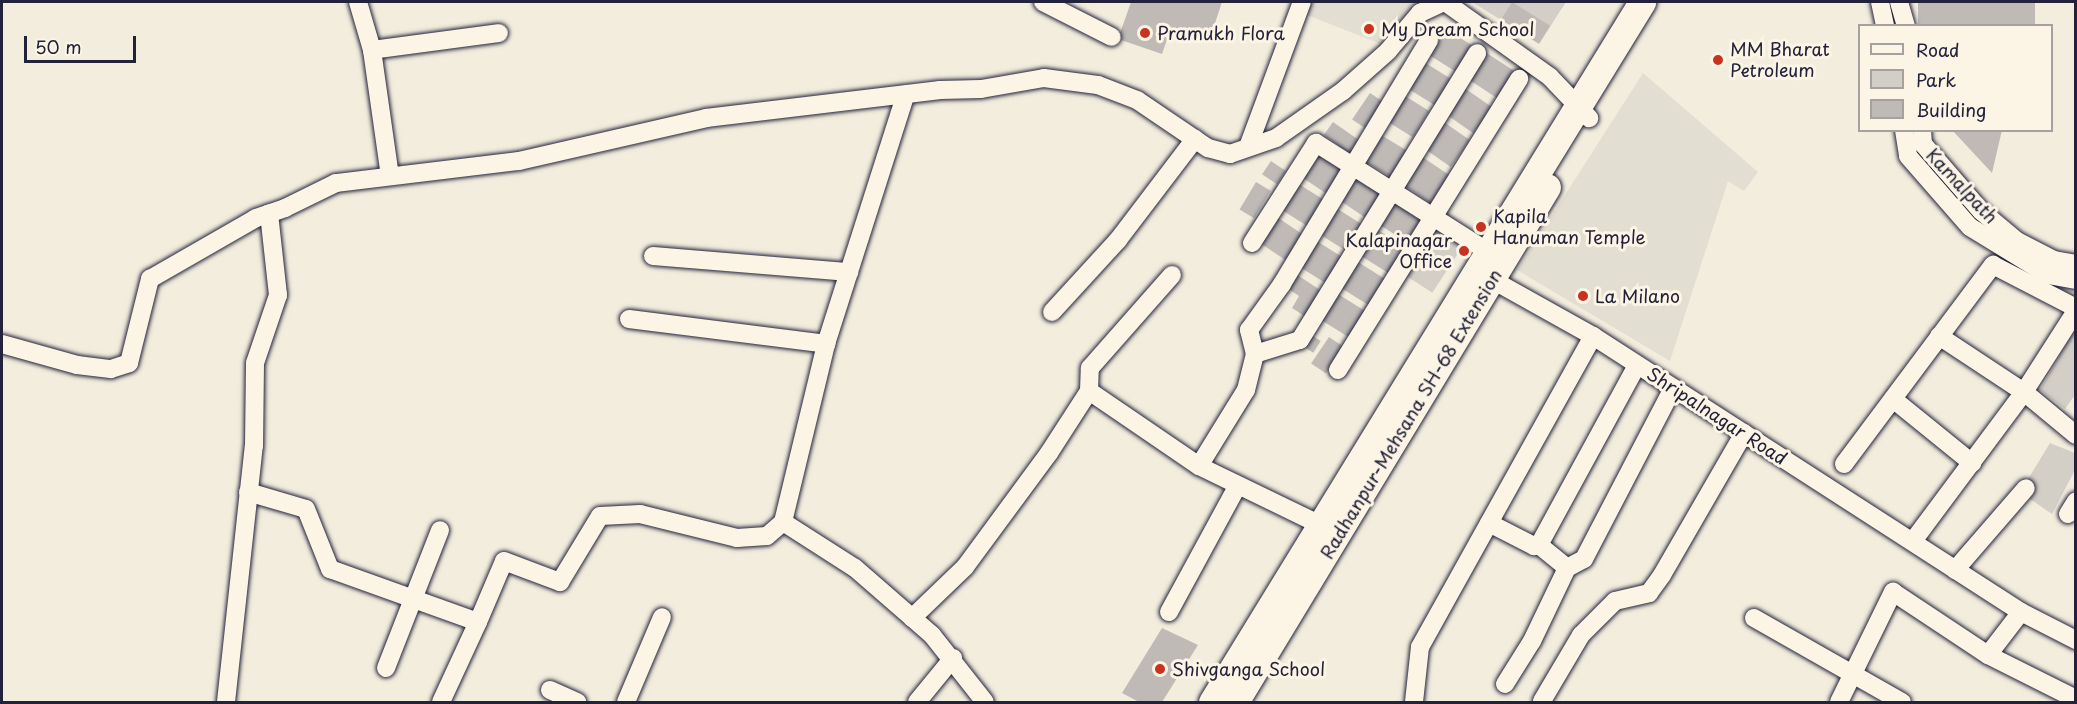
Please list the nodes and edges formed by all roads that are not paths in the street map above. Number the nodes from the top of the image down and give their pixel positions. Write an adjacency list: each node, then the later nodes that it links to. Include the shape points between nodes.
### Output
1 (358, 2): 14 (street)
2 (1043, 2): 12 (street)
3 (1302, 2): 22 (street)
4 (1444, 2): 18 (street, via 1550,77); 22 (street, via 1420,12 1388,51 1343,91 1276,138)
5 (1642, 2): 18 (highway)
6 (1660, 2): 18 (highway, Radhanpur-Mehsana SH-68 Extension)
7 (1880, 2): 9 (street)
8 (1899, 2): 10 (street)
9 (1885, 24)
10 (1905, 24)
11 (500, 33): 14 (street)
12 (1112, 37)
13 (1429, 40): 23 (street)
14 (372, 50): 24 (street)
15 (1477, 53): 25 (street)
16 (1519, 79): 27 (street)
17 (906, 94): 21 (street, via 981,89 1044,78 1098,85 1137,100); 24 (street, via 706,118 519,161); 32 (street)
18 (1583, 111): 31 (highway, Radhanpur-Mehsana SH-68 Extension)
19 (1904, 132): 34 (street, via 1908,156 1970,227 2048,275)
20 (1922, 132): 30 (street, Kamalpath, via 1923,144 1981,212 2017,241 2054,260)
21 (1195, 139): 22 (street, via 1208,148 1230,154); 36 (street, via 1118,240)
22 (1248, 147)
23 (1352, 166): 25 (street, Shripalnagar Road); 28 (street, Shripalnagar Road, via 1316,143); 42 (street, via 1282,284 1249,330)
24 (390, 176): 26 (street, via 336,183)
25 (1392, 191): 27 (street, Shripalnagar Road); 42 (street, via 1300,340)
26 (269, 213): 40 (street, via 150,279 129,363 111,369 77,365); 56 (street, via 278,295 255,363 254,446)
27 (1432, 218): 31 (street, Shripalnagar Road); 44 (street)
28 (1252, 243)
29 (653, 256): 32 (street)
30 (2076, 264)
31 (1484, 267): 38 (street, Shripalnagar Road); 59 (highway, Radhanpur-Mehsana SH-68 Extension)
32 (849, 272): 41 (street)
33 (1172, 275): 46 (street, via 1095,360 1090,368)
34 (2076, 280)
35 (2076, 310): 39 (street, via 1993,265); 47 (street)
36 (1052, 312)
37 (628, 319): 41 (street)
38 (1593, 336): 43 (street, Shripalnagar Road); 58 (street)
39 (1940, 336): 47 (street); 48 (street)
40 (2, 344)
41 (826, 344): 57 (street)
42 (1255, 354): 53 (street, via 1246,390)
43 (1637, 365): 45 (street, Shripalnagar Road); 62 (street)
44 (1338, 370)
45 (1673, 388): 49 (street, Shripalnagar Road); 63 (street, via 1584,558)
46 (1089, 390): 53 (street); 69 (street, via 1049,453 965,567)
47 (2024, 392): 50 (street); 51 (street)
48 (1893, 399): 51 (street); 52 (street)
49 (1744, 433): 61 (street, Shripalnagar Road); 80 (street, via 1662,575 1649,592 1615,601 1581,635)
50 (2075, 433)
51 (1972, 463): 61 (street)
52 (1844, 464)
53 (1199, 466): 54 (street)
54 (1237, 487): 59 (street); 66 (street)
55 (2025, 488): 64 (street)
56 (248, 492): 65 (street, via 306,509 330,569); 81 (street)
57 (783, 522): 69 (street, via 855,568); 71 (street, via 767,536 737,538 640,514 600,516 560,582 504,561)
58 (1489, 523): 62 (street); 89 (street, via 1420,647)
59 (1330, 529): 87 (highway); 88 (highway, Radhanpur-Mehsana SH-68 Extension)
60 (440, 530): 65 (street)
61 (1913, 541): 64 (street, Shripalnagar Road)
62 (1539, 545): 63 (street)
63 (1567, 568): 77 (street, via 1532,641)
64 (1955, 570): 67 (street, Shripalnagar Road)
65 (412, 599): 71 (street); 75 (street)
66 (1169, 612)
67 (2021, 612): 72 (street, Shripalnagar Road); 73 (street)
68 (662, 617): 84 (street)
69 (912, 618): 74 (street)
70 (1754, 618): 76 (street)
71 (478, 622): 82 (street)
72 (2076, 640)
73 (1988, 655): 76 (street, via 1893,592); 79 (street)
74 (953, 658): 85 (street); 86 (street)
75 (386, 668)
76 (1852, 676): 90 (street); 91 (street)
77 (1505, 684)
78 (550, 690): 83 (street)
79 (2076, 699)
80 (1542, 701)
81 (226, 702)
82 (441, 702)
83 (577, 702)
84 (626, 702)
85 (917, 702)
86 (985, 702)
87 (1212, 702)
88 (1235, 702)
89 (1414, 702)
90 (1839, 702)
91 (1902, 702)

